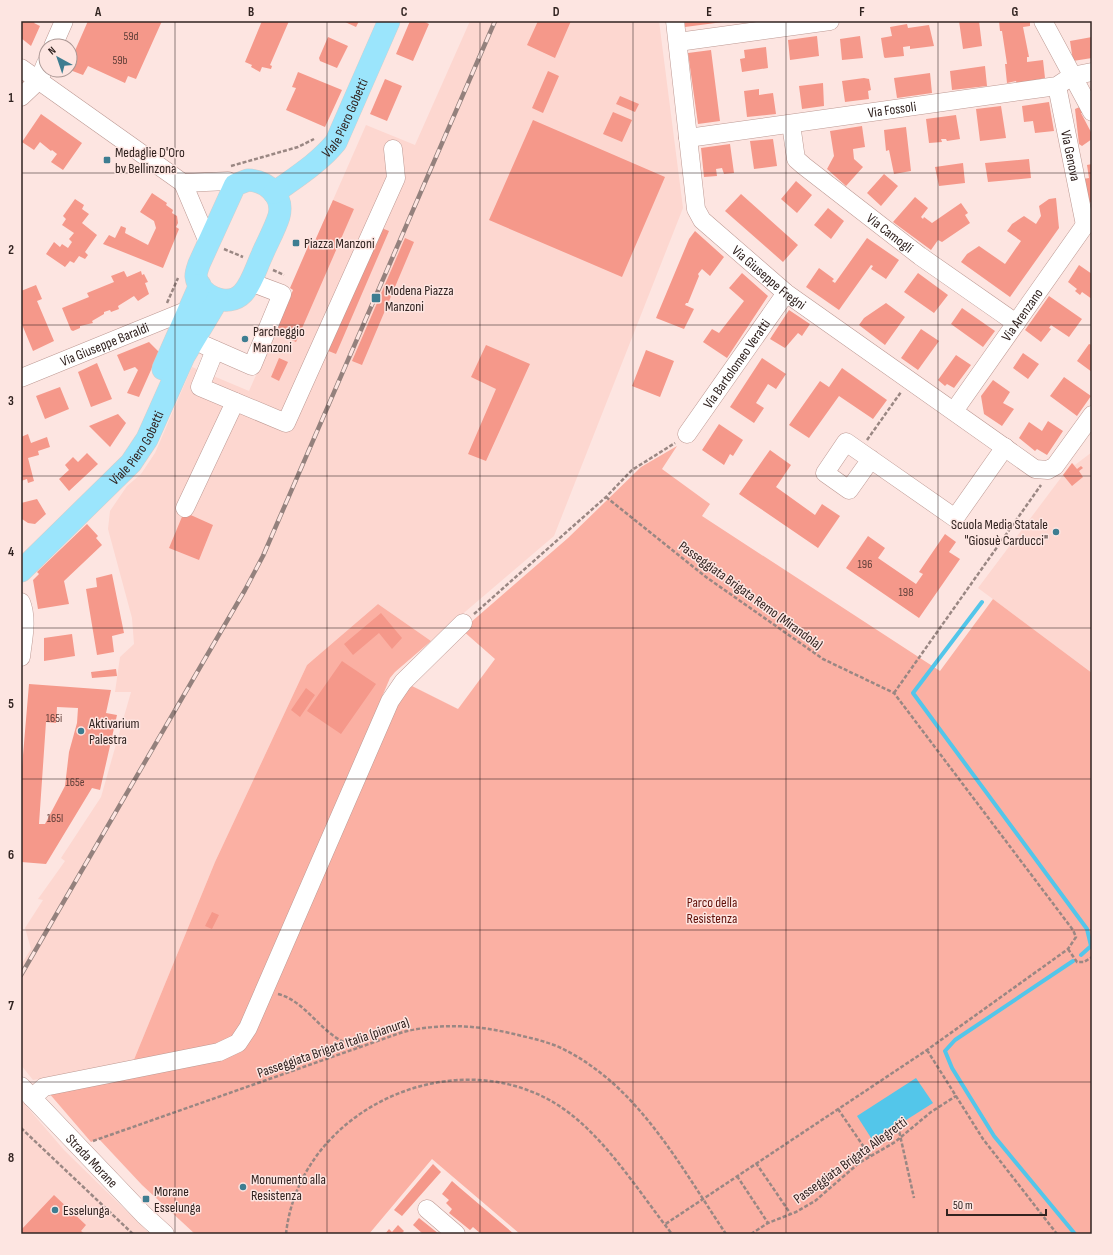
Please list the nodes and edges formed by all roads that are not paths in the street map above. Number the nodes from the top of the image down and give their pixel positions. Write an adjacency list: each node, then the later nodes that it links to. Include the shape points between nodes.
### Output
1 (64, 21): 6 (street)
2 (389, 21): 19 (main road, Viale Piero Gobetti, via 336,142 314,164)
3 (675, 21): 7 (street, Via Giuseppe Fregni)
4 (830, 21): 7 (street)
5 (1043, 21): 11 (street)
6 (57, 38)
7 (678, 42): 15 (street, Via Giuseppe Fregni)
8 (21, 68): 10 (street)
9 (1092, 72): 11 (street, Via Fossoli)
10 (39, 80): 12 (street); 18 (street)
11 (1065, 81): 13 (street); 14 (street, Via Fossoli); 20 (street, Via Genova)
12 (21, 96)
13 (1092, 112)
14 (791, 124): 15 (street, Via Fossoli); 27 (street, Via Camogli, via 796,159 920,256)
15 (688, 138): 24 (street, Via Giuseppe Fregni, via 696,209 702,220)
16 (393, 149): 31 (street, via 396,178 286,423)
17 (229, 176): 18 (street, via 228,181); 19 (main road, via 256,180); 21 (main road)
18 (183, 183): 21 (street)
19 (274, 192): 22 (main road, via 278,201 278,217)
20 (1088, 223): 27 (street, Via Arenzano)
21 (208, 242): 23 (main road, via 196,275)
22 (250, 282): 25 (main road, via 242,294 232,300); 29 (street, via 282,294 252,366)
23 (200, 285): 25 (main road, via 207,294); 26 (main road, Viale Piero Gobetti)
24 (786, 293): 32 (street, Via Giuseppe Fregni); 34 (street, Via Bartolomeo Veratti)
25 (218, 299): 28 (main road, Viale Piero Gobetti)
26 (188, 310): 30 (street, Via Giuseppe Baraldi); 38 (main road, Viale Piero Gobetti, via 134,439 121,458)
27 (1016, 323): 32 (street, Via Arenzano)
28 (194, 340): 29 (street); 39 (main road, Viale Piero Gobetti, via 184,356 147,439 131,463)
29 (215, 350): 31 (street, via 200,387)
30 (21, 378)
31 (235, 402): 37 (street)
32 (954, 411): 35 (street, Via Giuseppe Fregni)
33 (1092, 414): 35 (street, Via Giuseppe Fregni, via 1055,466 1048,470 1035,468)
34 (687, 434)
35 (1005, 447): 36 (street, via 955,518)
36 (865, 455)
37 (184, 508)
38 (21, 551)
39 (21, 571)
40 (21, 602): 42 (street, via 25,624)
41 (464, 623): 43 (street, via 392,696 248,1028 238,1043 219,1052)
42 (21, 657)
43 (27, 1092): 45 (street, Strada Morane)
44 (426, 1209): 46 (street)
45 (165, 1234)
46 (456, 1234)

